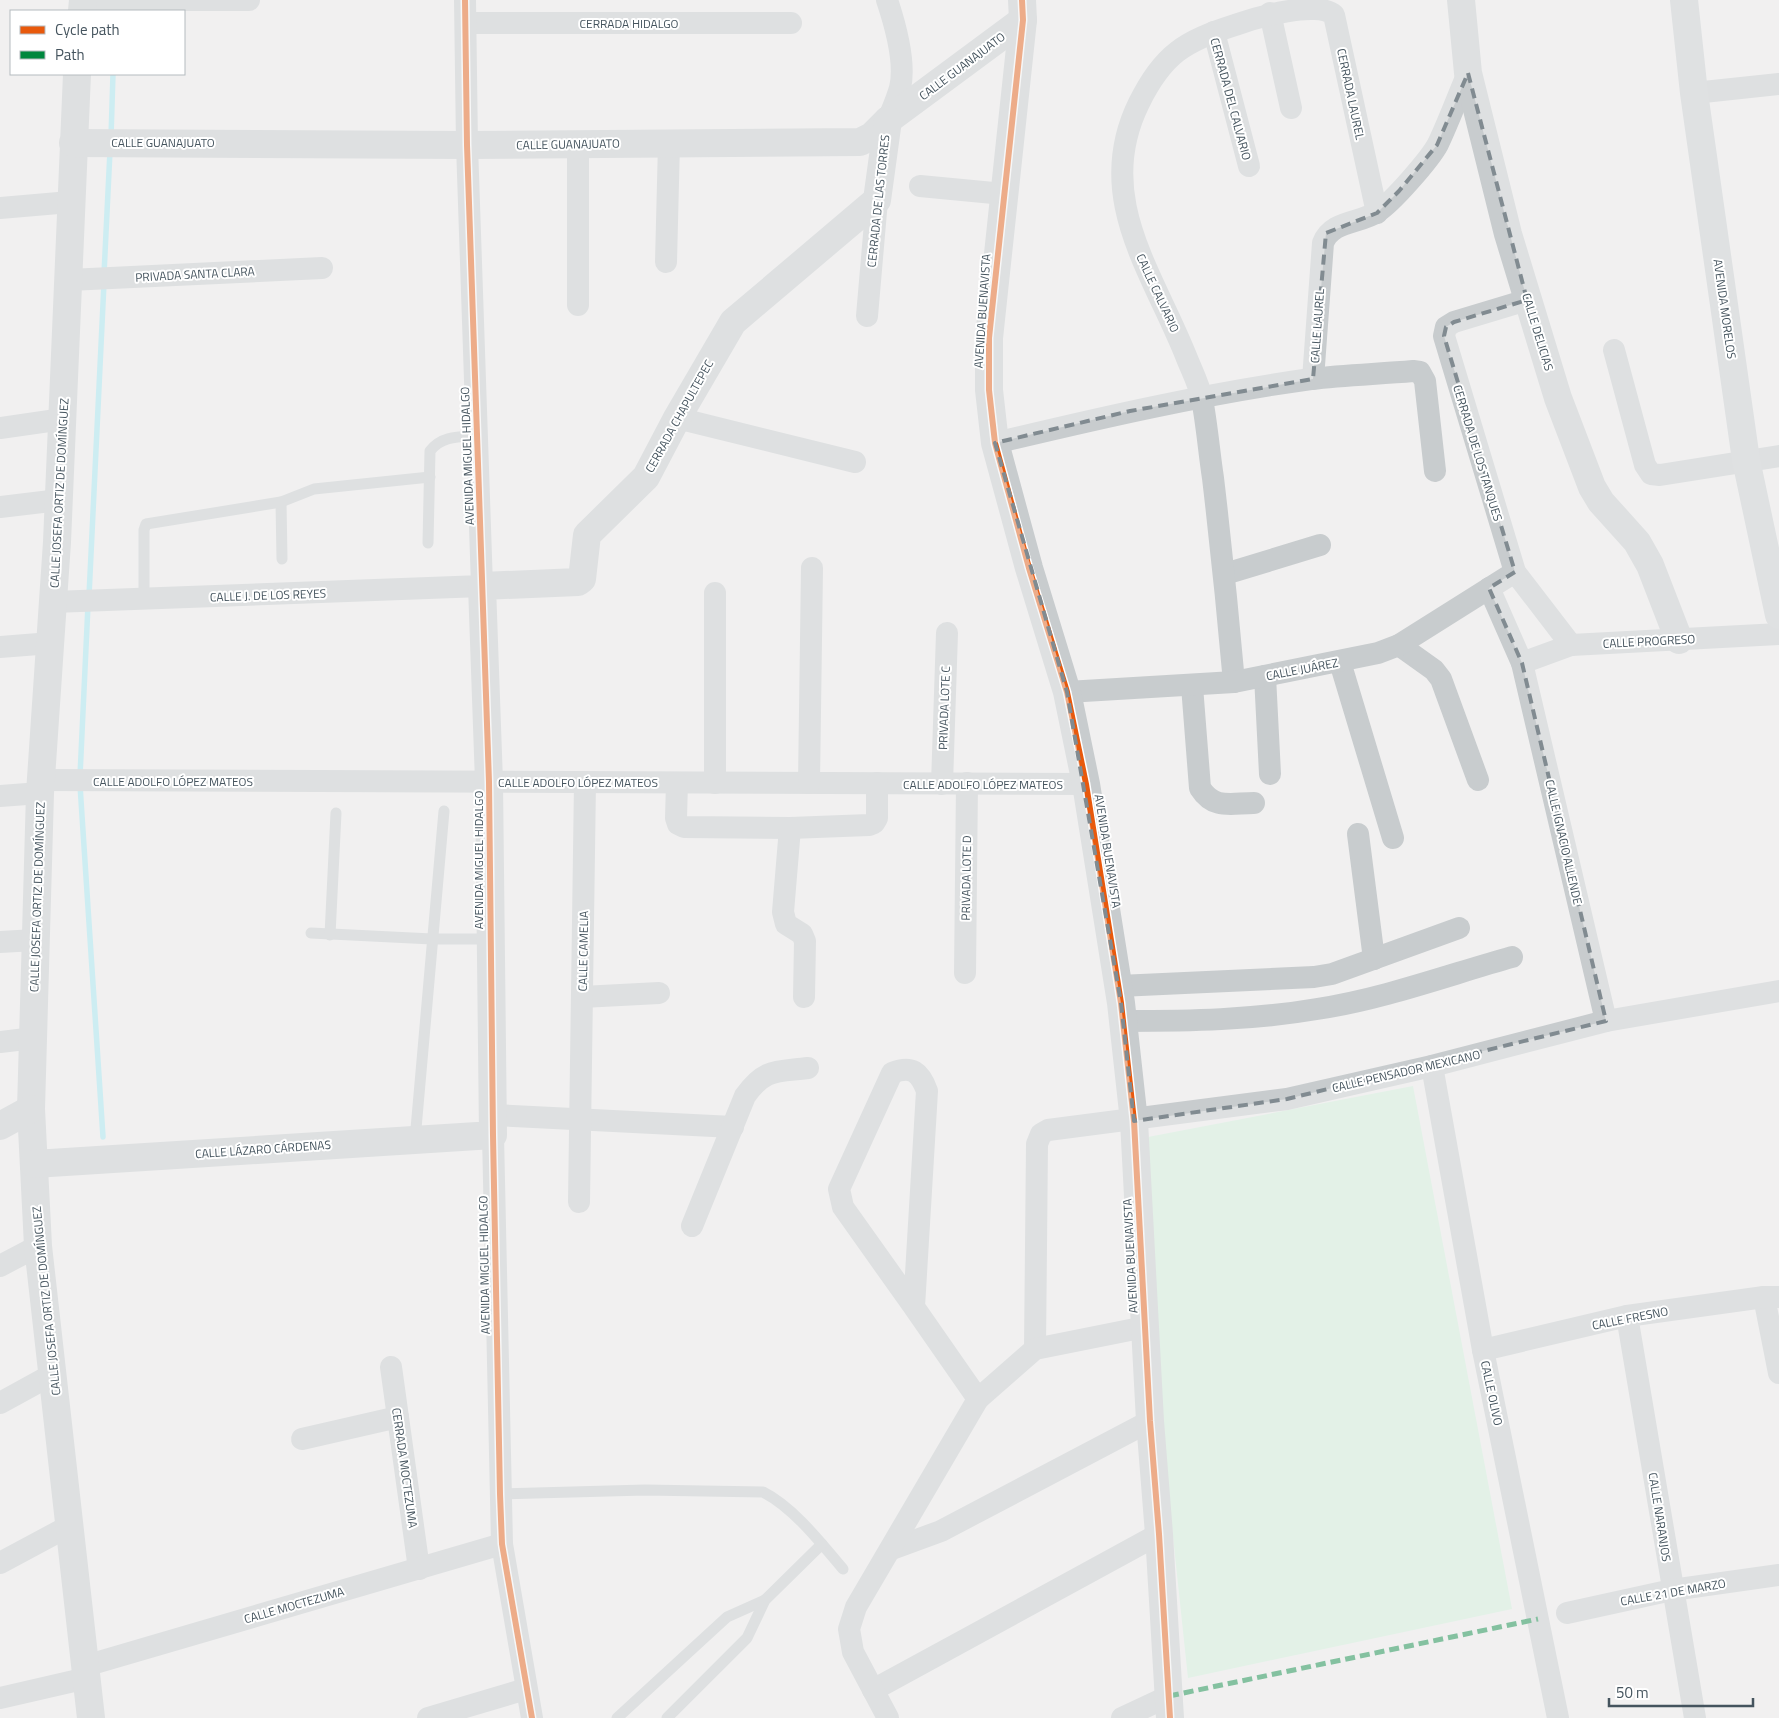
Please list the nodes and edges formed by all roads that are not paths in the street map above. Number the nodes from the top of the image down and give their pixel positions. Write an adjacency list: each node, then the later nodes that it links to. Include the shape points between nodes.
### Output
1 (83, 0): 2 (street)
2 (249, 0)
3 (465, 0): 10 (street, AVENIDA MIGUEL HIDALGO)
4 (887, 0): 18 (street, CERRADA DE LAS TORRES, via 902,68 900,87)
5 (1461, 0): 13 (street, CALLE DELICIAS)
6 (1684, 0): 16 (main road, AVENIDA MORELOS)
7 (1296, 3): 9 (street, CALLE CALVARIO); 29 (street, CERRADA LAUREL, via 1322,6 1334,15)
8 (1024, 6): 18 (street, CALLE GUANAJUATO); 25 (street, AVENIDA BUENAVISTA)
9 (1270, 14): 12 (street, CALLE CALVARIO); 17 (street)
10 (466, 23): 11 (street, CERRADA HIDALGO); 22 (street, AVENIDA MIGUEL HIDALGO)
11 (792, 23)
12 (1214, 32): 23 (street, CERRADA DEL CALVARIO); 38 (street, CALLE CALVARIO, via 1185,44 1159,68 1131,119 1123,143 1120,171 1135,243)
13 (1468, 73): 29 (street, CALLE LAUREL, via 1437,145); 33 (street, CALLE DELICIAS)
14 (77, 75): 19 (street, CALLE JOSEFA ORTIZ DE DOMÍNGUEZ)
15 (1779, 84): 16 (street)
16 (1694, 92): 45 (main road, AVENIDA MORELOS)
17 (1291, 108)
18 (888, 120): 20 (street, CALLE GUANAJUATO, via 872,136 860,142); 26 (street, CERRADA DE LAS TORRES)
19 (98, 142): 22 (street, CALLE GUANAJUATO); 27 (street, CALLE JOSEFA ORTIZ DE DOMÍNGUEZ)
20 (669, 143): 21 (street, CALLE GUANAJUATO); 30 (street)
21 (578, 144): 22 (street, CALLE GUANAJUATO); 34 (street)
22 (467, 145): 42 (street, AVENIDA MIGUEL HIDALGO)
23 (1249, 166)
24 (920, 186): 25 (street)
25 (1004, 194): 43 (street, AVENIDA BUENAVISTA, via 989,338 989,390)
26 (877, 200): 35 (street, CERRADA DE LAS TORRES); 39 (street, CERRADA CHAPULTEPEC, via 733,322)
27 (70, 202): 28 (street); 32 (street, CALLE JOSEFA ORTIZ DE DOMÍNGUEZ)
28 (0, 208)
29 (1377, 213): 37 (street, CALLE LAUREL, via 1326,233)
30 (666, 262)
31 (322, 268): 32 (street, PRIVADA SANTA CLARA)
32 (79, 280): 40 (street, CALLE JOSEFA ORTIZ DE DOMÍNGUEZ)
33 (1527, 300): 56 (street, CERRADA DE LOS TANQUES, via 1454,322 1446,327 1444,336); 66 (street, CALLE DELICIAS, via 1558,398 1592,487 1642,550)
34 (578, 305)
35 (867, 316)
36 (1614, 350): 45 (street, via 1645,465 1651,474)
37 (1312, 379): 38 (street, CALLE LAUREL); 47 (street, via 1420,372 1425,381)
38 (1202, 397): 43 (street, CALLE LAUREL); 57 (street, CALLE CALVARIO)
39 (677, 418): 46 (street); 58 (street, CERRADA CHAPULTEPEC, via 646,477 587,535 582,579 578,582)
40 (63, 419): 41 (street); 49 (street, CALLE JOSEFA ORTIZ DE DOMÍNGUEZ)
41 (0, 428)
42 (478, 436): 48 (lane, via 437,442 430,450); 58 (street, AVENIDA MIGUEL HIDALGO)
43 (996, 443): 76 (street, AVENIDA BUENAVISTA, via 1029,568)
44 (1779, 456): 45 (street)
45 (1746, 460): 63 (main road, AVENIDA MORELOS)
46 (855, 462)
47 (1435, 471)
48 (430, 477): 50 (lane, via 314,489); 52 (lane)
49 (59, 500): 51 (street); 62 (street, CALLE JOSEFA ORTIZ DE DOMÍNGUEZ)
50 (281, 502): 54 (lane); 61 (lane, via 146,524)
51 (0, 507)
52 (428, 543)
53 (1320, 545): 57 (street)
54 (282, 559)
55 (812, 568): 83 (street)
56 (1515, 572): 59 (street, CALLE JUÁREZ); 69 (street, CERRADA DE LOS TANQUES)
57 (1225, 574): 74 (street, CALLE CALVARIO)
58 (482, 586): 61 (street, CALLE J. DE LOS REYES); 79 (street, AVENIDA MIGUEL HIDALGO)
59 (1489, 588): 68 (street, CALLE JUÁREZ); 72 (street, CALLE IGNACIO ALLENDE)
60 (715, 593): 82 (street)
61 (144, 599): 62 (street, CALLE J. DE LOS REYES)
62 (62, 602): 67 (street, CALLE JOSEFA ORTIZ DE DOMÍNGUEZ)
63 (1779, 615)
64 (947, 633): 86 (street, PRIVADA LOTE C)
65 (1779, 634): 66 (street, CALLE PROGRESO)
66 (1679, 640): 69 (street, CALLE PROGRESO)
67 (51, 643): 70 (street); 88 (street, CALLE JOSEFA ORTIZ DE DOMÍNGUEZ)
68 (1399, 645): 71 (street, CALLE JUÁREZ); 78 (street, via 1434,670 1441,679)
69 (1571, 645): 72 (street, CALLE PROGRESO)
70 (0, 646)
71 (1340, 662): 73 (street, CALLE JUÁREZ); 95 (street)
72 (1522, 663): 111 (street, CALLE IGNACIO ALLENDE)
73 (1265, 676): 74 (street, CALLE JUÁREZ); 77 (street)
74 (1234, 682): 75 (street, CALLE JUÁREZ)
75 (1192, 686): 76 (street, CALLE JUÁREZ); 90 (street, via 1200,788 1207,799 1216,803)
76 (1067, 692): 87 (street, AVENIDA BUENAVISTA)
77 (1270, 774)
78 (1478, 780)
79 (489, 782): 80 (street, CALLE ADOLFO LÓPEZ MATEOS); 88 (street, CALLE ADOLFO LÓPEZ MATEOS, via 89,780); 100 (street, AVENIDA MIGUEL HIDALGO)
80 (585, 782): 81 (street, CALLE ADOLFO LÓPEZ MATEOS); 109 (street, CALLE CAMELIA)
81 (677, 782): 82 (street, CALLE ADOLFO LÓPEZ MATEOS); 93 (street, via 676,818 684,827)
82 (715, 783): 83 (street, CALLE ADOLFO LÓPEZ MATEOS)
83 (809, 783): 84 (street, CALLE ADOLFO LÓPEZ MATEOS)
84 (877, 783): 86 (street, CALLE ADOLFO LÓPEZ MATEOS); 93 (street, via 877,818 874,823)
85 (966, 783): 86 (street, CALLE ADOLFO LÓPEZ MATEOS); 87 (street, CALLE ADOLFO LÓPEZ MATEOS); 105 (street, PRIVADA LOTE D)
86 (942, 784)
87 (1086, 784): 106 (street, AVENIDA BUENAVISTA)
88 (49, 785): 89 (street, CALLE ADOLFO LÓPEZ MATEOS); 101 (street, CALLE JOSEFA ORTIZ DE DOMÍNGUEZ)
89 (0, 796)
90 (1254, 802)
91 (444, 811): 99 (lane)
92 (336, 813): 98 (lane)
93 (790, 828): 110 (street, via 783,912 786,924 802,934 805,941)
94 (1358, 834): 104 (street)
95 (1393, 838)
96 (1459, 928): 104 (street)
97 (312, 933): 98 (lane)
98 (330, 935): 99 (lane)
99 (432, 939): 100 (lane); 123 (lane)
100 (490, 939): 120 (street, AVENIDA MIGUEL HIDALGO)
101 (36, 940): 102 (street); 113 (street, CALLE JOSEFA ORTIZ DE DOMÍNGUEZ)
102 (0, 942)
103 (1512, 957): 112 (street, via 1317,1010 1227,1020)
104 (1374, 959): 106 (street, via 1332,974 1314,976)
105 (965, 973)
106 (1119, 986): 112 (street, AVENIDA BUENAVISTA)
107 (1779, 991): 111 (street, CALLE PENSADOR MEXICANO)
108 (659, 993): 109 (street)
109 (582, 997): 118 (street, CALLE CAMELIA)
110 (804, 997)
111 (1606, 1021): 115 (street, CALLE PENSADOR MEXICANO)
112 (1124, 1022): 119 (street, AVENIDA BUENAVISTA)
113 (34, 1038): 114 (street); 117 (street, CALLE JOSEFA ORTIZ DE DOMÍNGUEZ)
114 (0, 1042)
115 (1432, 1066): 119 (street, CALLE PENSADOR MEXICANO, via 1287,1099); 134 (street, CALLE OLIVO)
116 (808, 1068): 122 (street, via 769,1073 756,1080 745,1096)
117 (31, 1110): 121 (street); 124 (street, CALLE JOSEFA ORTIZ DE DOMÍNGUEZ)
118 (580, 1119): 120 (street); 122 (street); 125 (street, CALLE CAMELIA)
119 (1134, 1121): 132 (street, AVENIDA BUENAVISTA); 133 (street, CALLE PENSADOR MEXICANO, via 1048,1130 1041,1134 1038,1144)
120 (493, 1125): 123 (street, CALLE LÁZARO CÁRDENAS); 143 (street, AVENIDA MIGUEL HIDALGO)
121 (0, 1126)
122 (733, 1127): 126 (street)
123 (415, 1140): 124 (street, CALLE LÁZARO CÁRDENAS)
124 (34, 1164): 127 (street, CALLE JOSEFA ORTIZ DE DOMÍNGUEZ)
125 (579, 1202)
126 (692, 1226)
127 (38, 1246): 128 (street); 137 (street, CALLE JOSEFA ORTIZ DE DOMÍNGUEZ)
128 (0, 1266)
129 (1771, 1297): 131 (street, CALLE FRESNO); 136 (street)
130 (914, 1307): 130 (street, via 927,1091 923,1078 915,1071 902,1069 892,1073 839,1189 839,1198); 138 (street)
131 (1627, 1316): 134 (street, CALLE FRESNO); 153 (street, CALLE NARANJOS)
132 (1145, 1327): 133 (street); 141 (street, AVENIDA BUENAVISTA)
133 (1035, 1349): 138 (street)
134 (1483, 1350): 168 (street, CALLE OLIVO)
135 (391, 1367): 140 (street, CERRADA MOCTEZUMA)
136 (1779, 1373)
137 (53, 1374): 139 (street); 144 (street, CALLE JOSEFA ORTIZ DE DOMÍNGUEZ)
138 (978, 1399): 148 (street)
139 (0, 1403)
140 (398, 1417): 142 (street); 150 (street, CERRADA MOCTEZUMA)
141 (1150, 1421): 145 (street, AVENIDA BUENAVISTA); 148 (street, via 941,1531)
142 (302, 1439)
143 (500, 1494): 146 (street, AVENIDA MIGUEL HIDALGO); 147 (lane, via 645,1490 763,1492 775,1498)
144 (69, 1526): 149 (street); 156 (street, CALLE JOSEFA ORTIZ DE DOMÍNGUEZ)
145 (1159, 1534): 158 (street); 160 (street, AVENIDA BUENAVISTA)
146 (502, 1544): 150 (street, CALLE MOCTEZUMA); 157 (street, AVENIDA MIGUEL HIDALGO)
147 (822, 1544): 151 (lane); 154 (lane)
148 (892, 1549): 158 (street, via 856,1608 849,1629 853,1652)
149 (0, 1563)
150 (419, 1569): 156 (street, CALLE MOCTEZUMA)
151 (843, 1569)
152 (1779, 1575): 153 (street, CALLE 21 DE MARZO)
153 (1672, 1590): 155 (street, CALLE 21 DE MARZO); 169 (street, CALLE NARANJOS)
154 (765, 1600): 165 (lane, via 727,1617); 166 (lane, via 747,1638)
155 (1567, 1613)
156 (86, 1672): 159 (street, CALLE MOCTEZUMA); 162 (street, CALLE JOSEFA ORTIZ DE DOMÍNGUEZ)
157 (526, 1688): 163 (street); 164 (street, AVENIDA MIGUEL HIDALGO)
158 (873, 1690): 161 (street)
159 (0, 1698)
160 (1170, 1707): 167 (street)
161 (879, 1715)
162 (91, 1718)
163 (428, 1718)
164 (532, 1718)
165 (617, 1718)
166 (667, 1718)
167 (1122, 1718)
168 (1558, 1718)
169 (1695, 1718)

